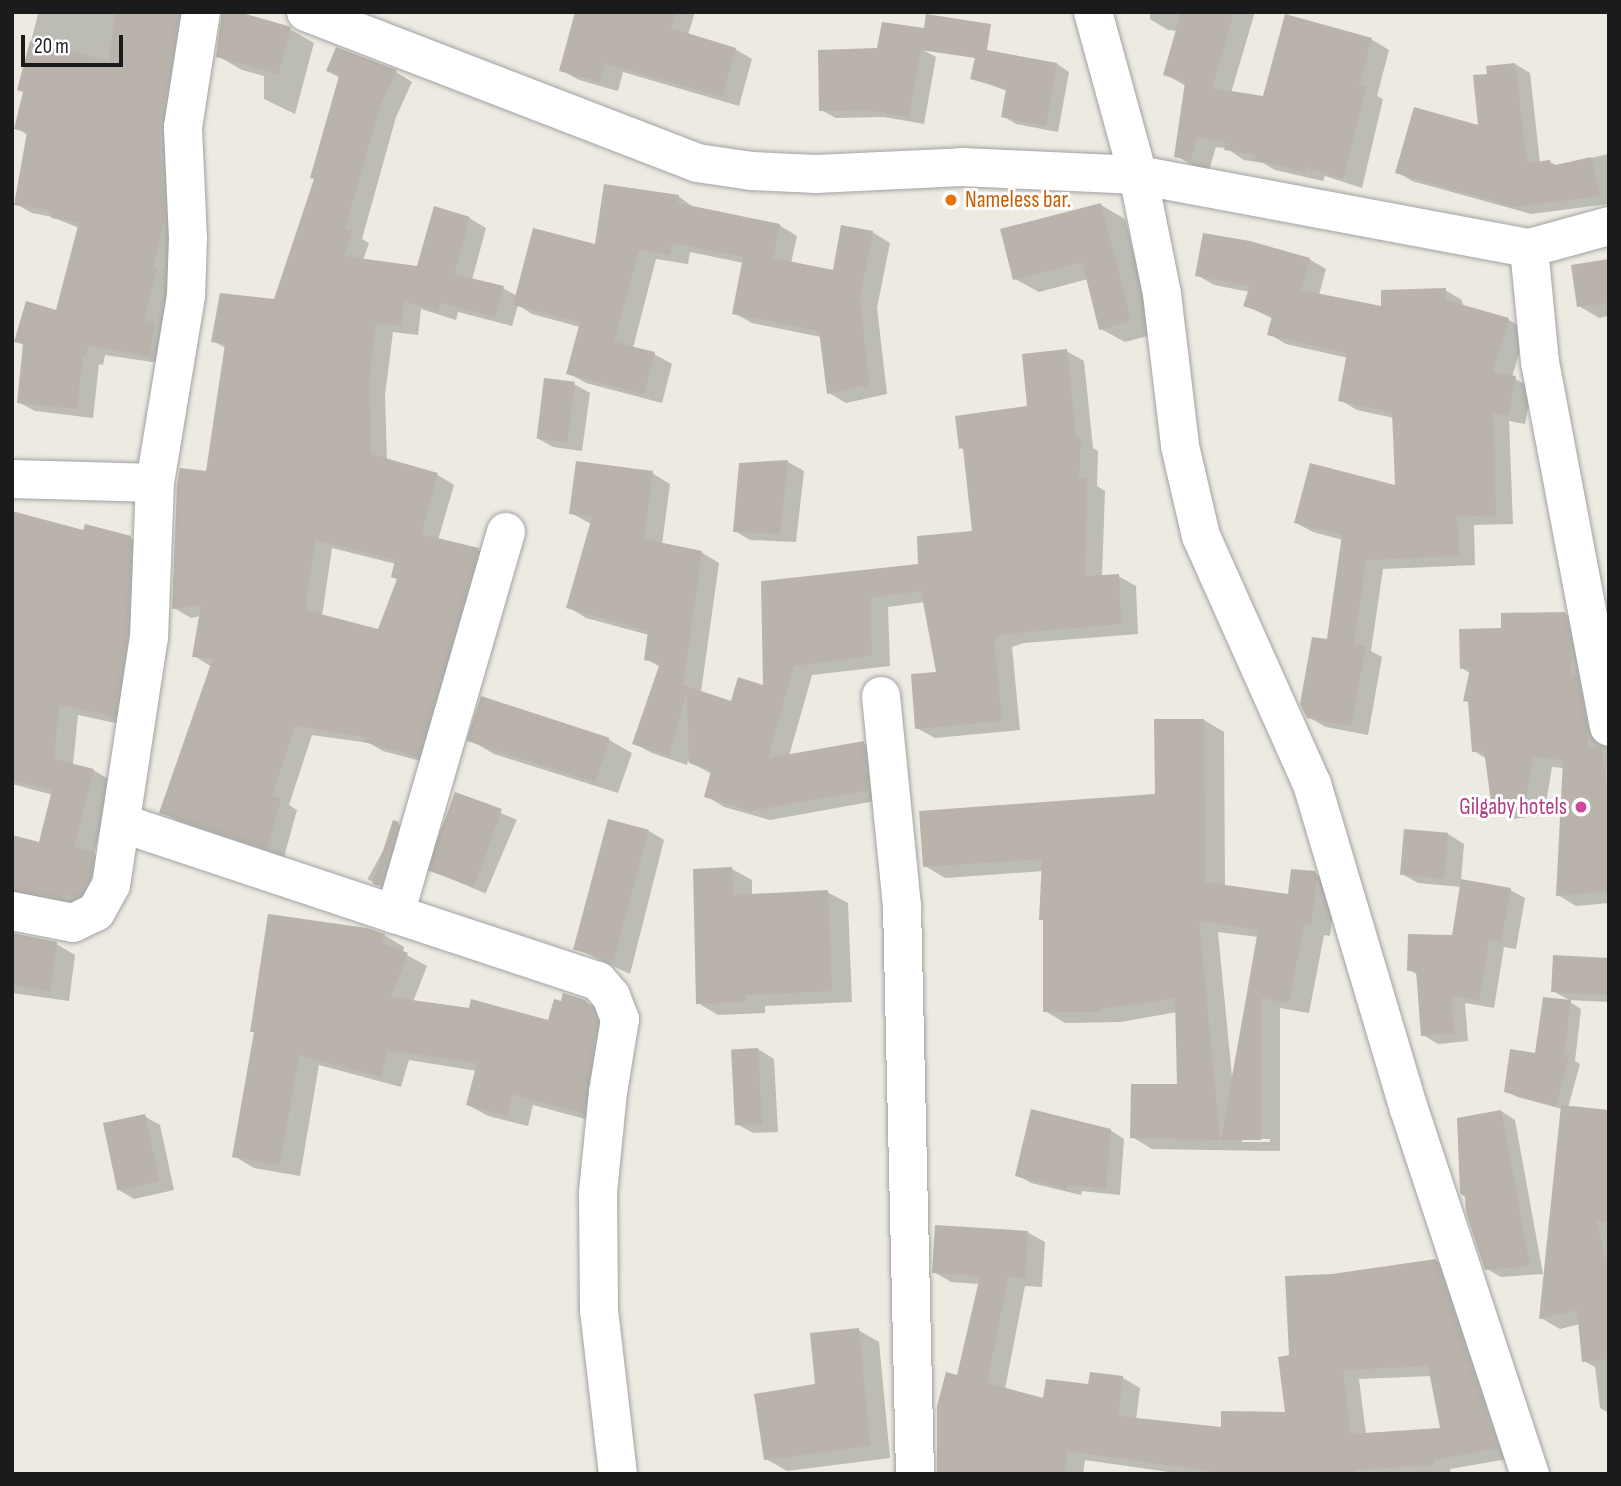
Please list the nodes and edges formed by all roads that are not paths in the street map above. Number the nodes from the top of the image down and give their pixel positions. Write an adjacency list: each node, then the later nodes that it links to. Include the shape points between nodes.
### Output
1 (201, 12): 9 (street, via 183,127 186,295)
2 (306, 12): 4 (street)
3 (1093, 12): 5 (street)
4 (380, 27): 5 (street, via 697,163 816,174 962,167)
5 (1138, 176): 7 (street); 18 (street, via 1162,294 1180,446 1200,536 1312,784 1409,1110)
6 (1609, 226): 7 (street)
7 (1529, 248): 12 (street, via 1540,362)
8 (12, 479): 9 (street)
9 (155, 483): 13 (street, via 149,638)
10 (506, 532): 15 (street)
11 (881, 696): 17 (street, via 902,906)
12 (1609, 727)
13 (121, 823): 14 (street, via 111,885 96,912 73,923); 15 (street)
14 (12, 911)
15 (395, 914): 16 (street, via 598,981 611,996 620,1019 598,1193 599,1310)
16 (618, 1474)
17 (915, 1474)
18 (1530, 1474)

